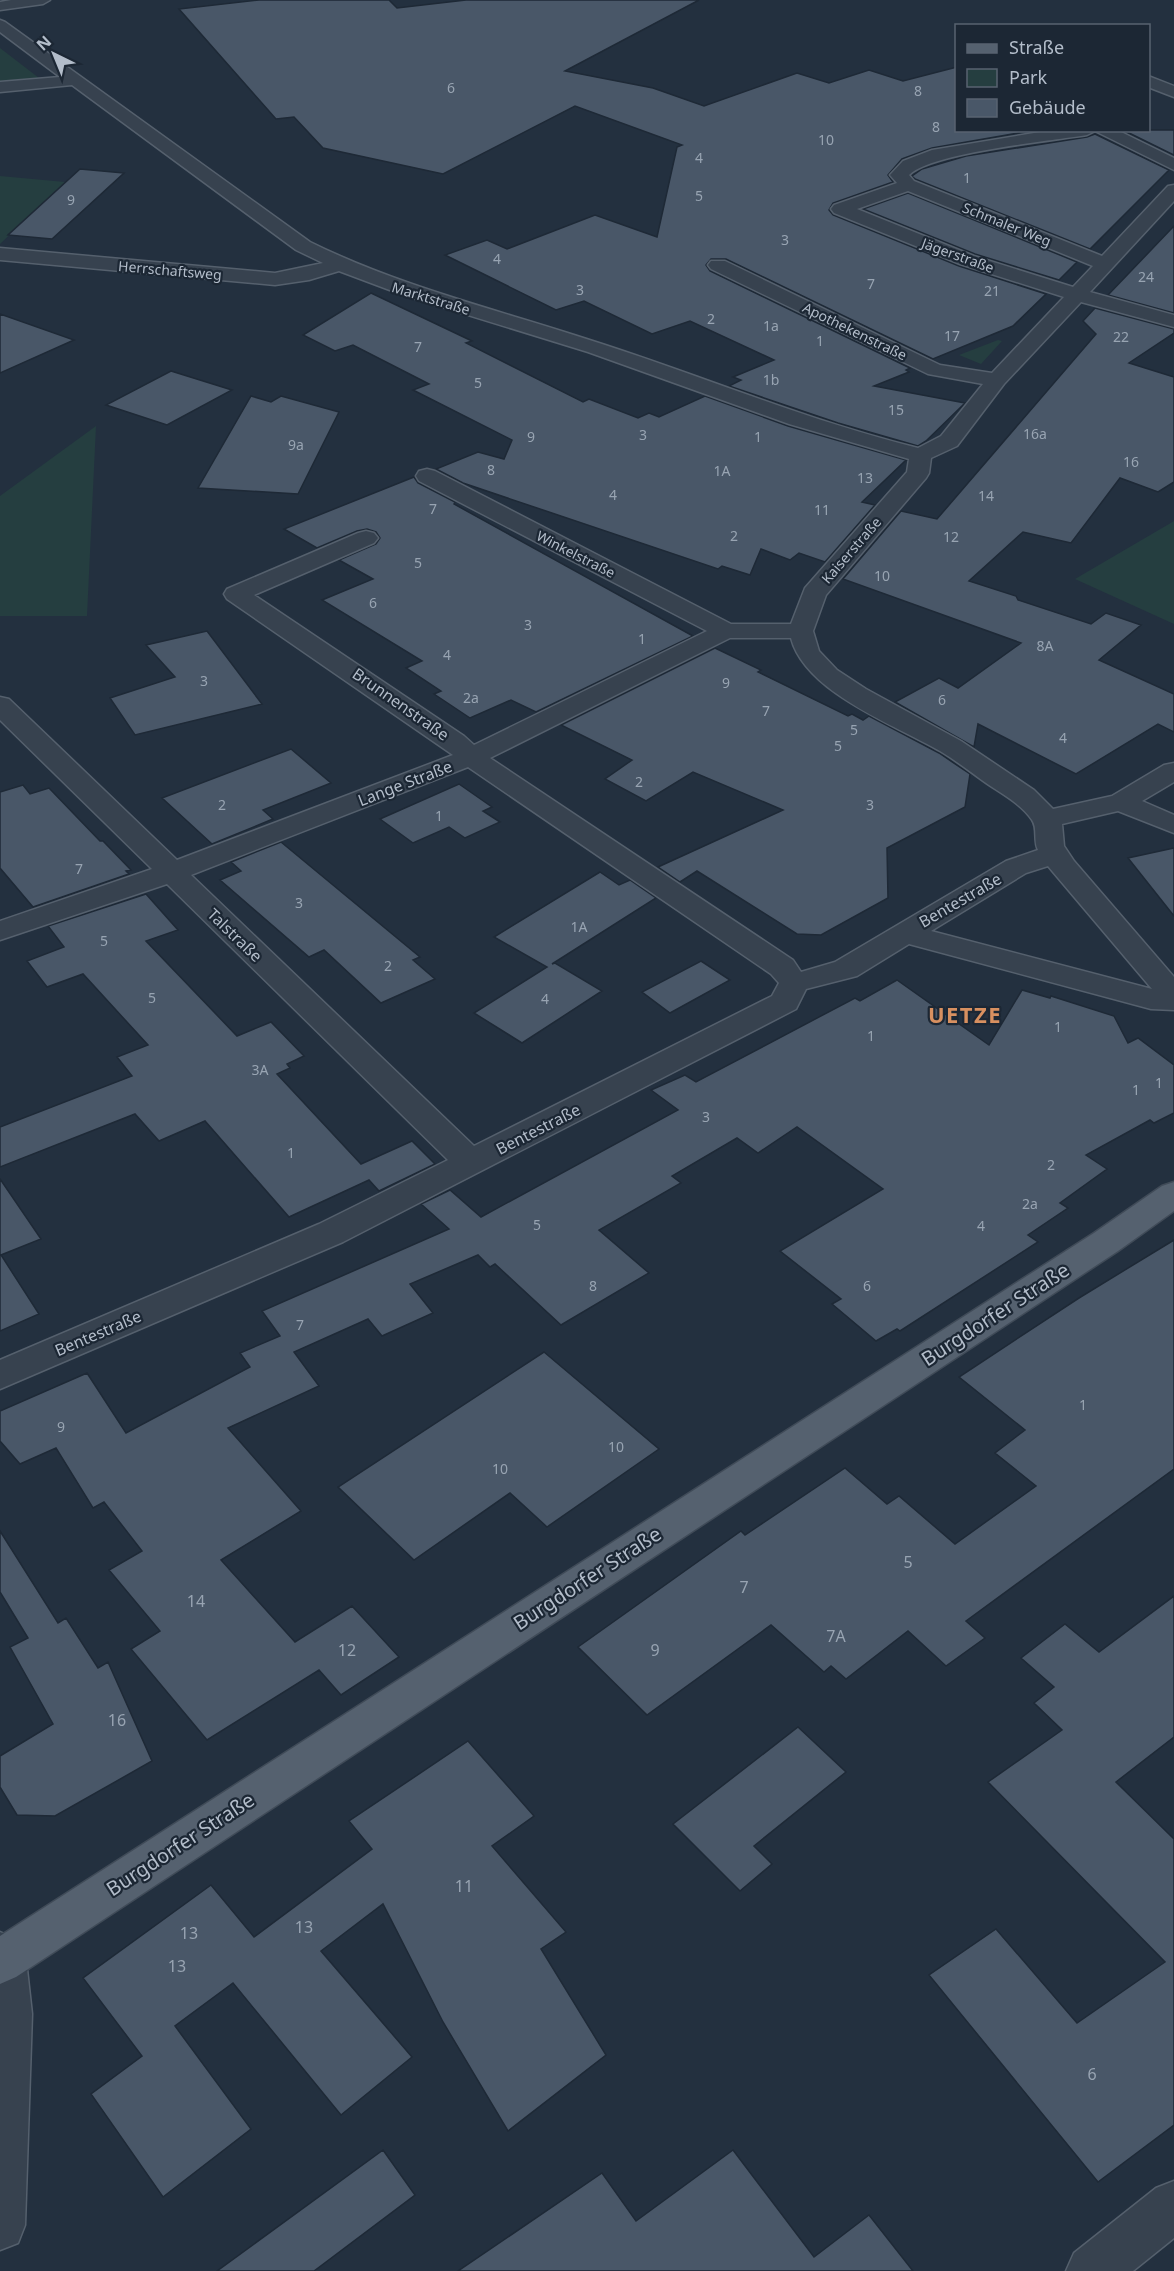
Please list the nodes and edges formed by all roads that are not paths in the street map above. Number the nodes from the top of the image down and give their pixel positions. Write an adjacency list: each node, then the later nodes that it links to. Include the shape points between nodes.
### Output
1 (43, 0): 2 (street)
2 (0, 6)
3 (0, 25): 4 (street, Marktstraße)
4 (75, 80): 6 (street); 17 (street, Marktstraße, via 295,241)
5 (1150, 81): 7 (street)
6 (0, 87)
7 (1174, 93): 8 (street)
8 (1157, 100)
9 (1075, 132): 12 (street, via 938,154 909,165 899,175)
10 (1107, 132): 11 (street)
11 (1174, 165)
12 (908, 185): 16 (street, Schmaler Weg); 19 (street, Jägerstraße, via 840,209 967,260)
13 (1174, 190): 14 (street)
14 (1165, 210): 16 (street)
15 (0, 254): 17 (street, Herrschaftsweg, via 275,279)
16 (1106, 264): 19 (street)
17 (338, 265): 22 (street, Marktstraße, via 400,289 606,352 787,418)
18 (718, 265): 21 (street, Apothekenstraße, via 935,370)
19 (1078, 295): 20 (street, Jägerstraße); 21 (street)
20 (1174, 321)
21 (997, 380): 22 (street, via 949,441)
22 (920, 455): 26 (street, Kaiserstraße, via 918,473 814,593)
23 (427, 476): 25 (street, Winkelstraße)
24 (366, 538): 28 (street, Brunnenstraße, via 236,594 417,715)
25 (726, 631): 26 (street, Lange Straße); 28 (street, Lange Straße)
26 (801, 631): 31 (street, via 807,653 828,675 952,747 1024,796)
27 (0, 705): 34 (street, Talstraße)
28 (471, 757): 34 (street, Lange Straße); 37 (street, Brunnenstraße, via 782,967)
29 (1174, 771): 30 (street)
30 (1121, 802): 31 (street); 32 (street)
31 (1047, 819): 33 (street, via 1050,846)
32 (1174, 825)
33 (1055, 854): 36 (street, Bentestraße, via 1016,867); 38 (street)
34 (170, 873): 35 (street, Lange Straße); 39 (street, Talstraße)
35 (0, 931)
36 (904, 933): 37 (street, Bentestraße, via 846,969); 38 (street, via 1151,999)
37 (794, 983): 39 (street, Bentestraße, via 785,1002)
38 (1174, 998)
39 (471, 1163): 41 (street, Bentestraße, via 331,1233)
40 (1174, 1194): 42 (main road, Burgdorfer Straße, via 1099,1247)
41 (0, 1375)
42 (1, 1959): 44 (street, via 8,2014)
43 (1174, 2206): 45 (street)
44 (0, 2225)
45 (1092, 2271)

